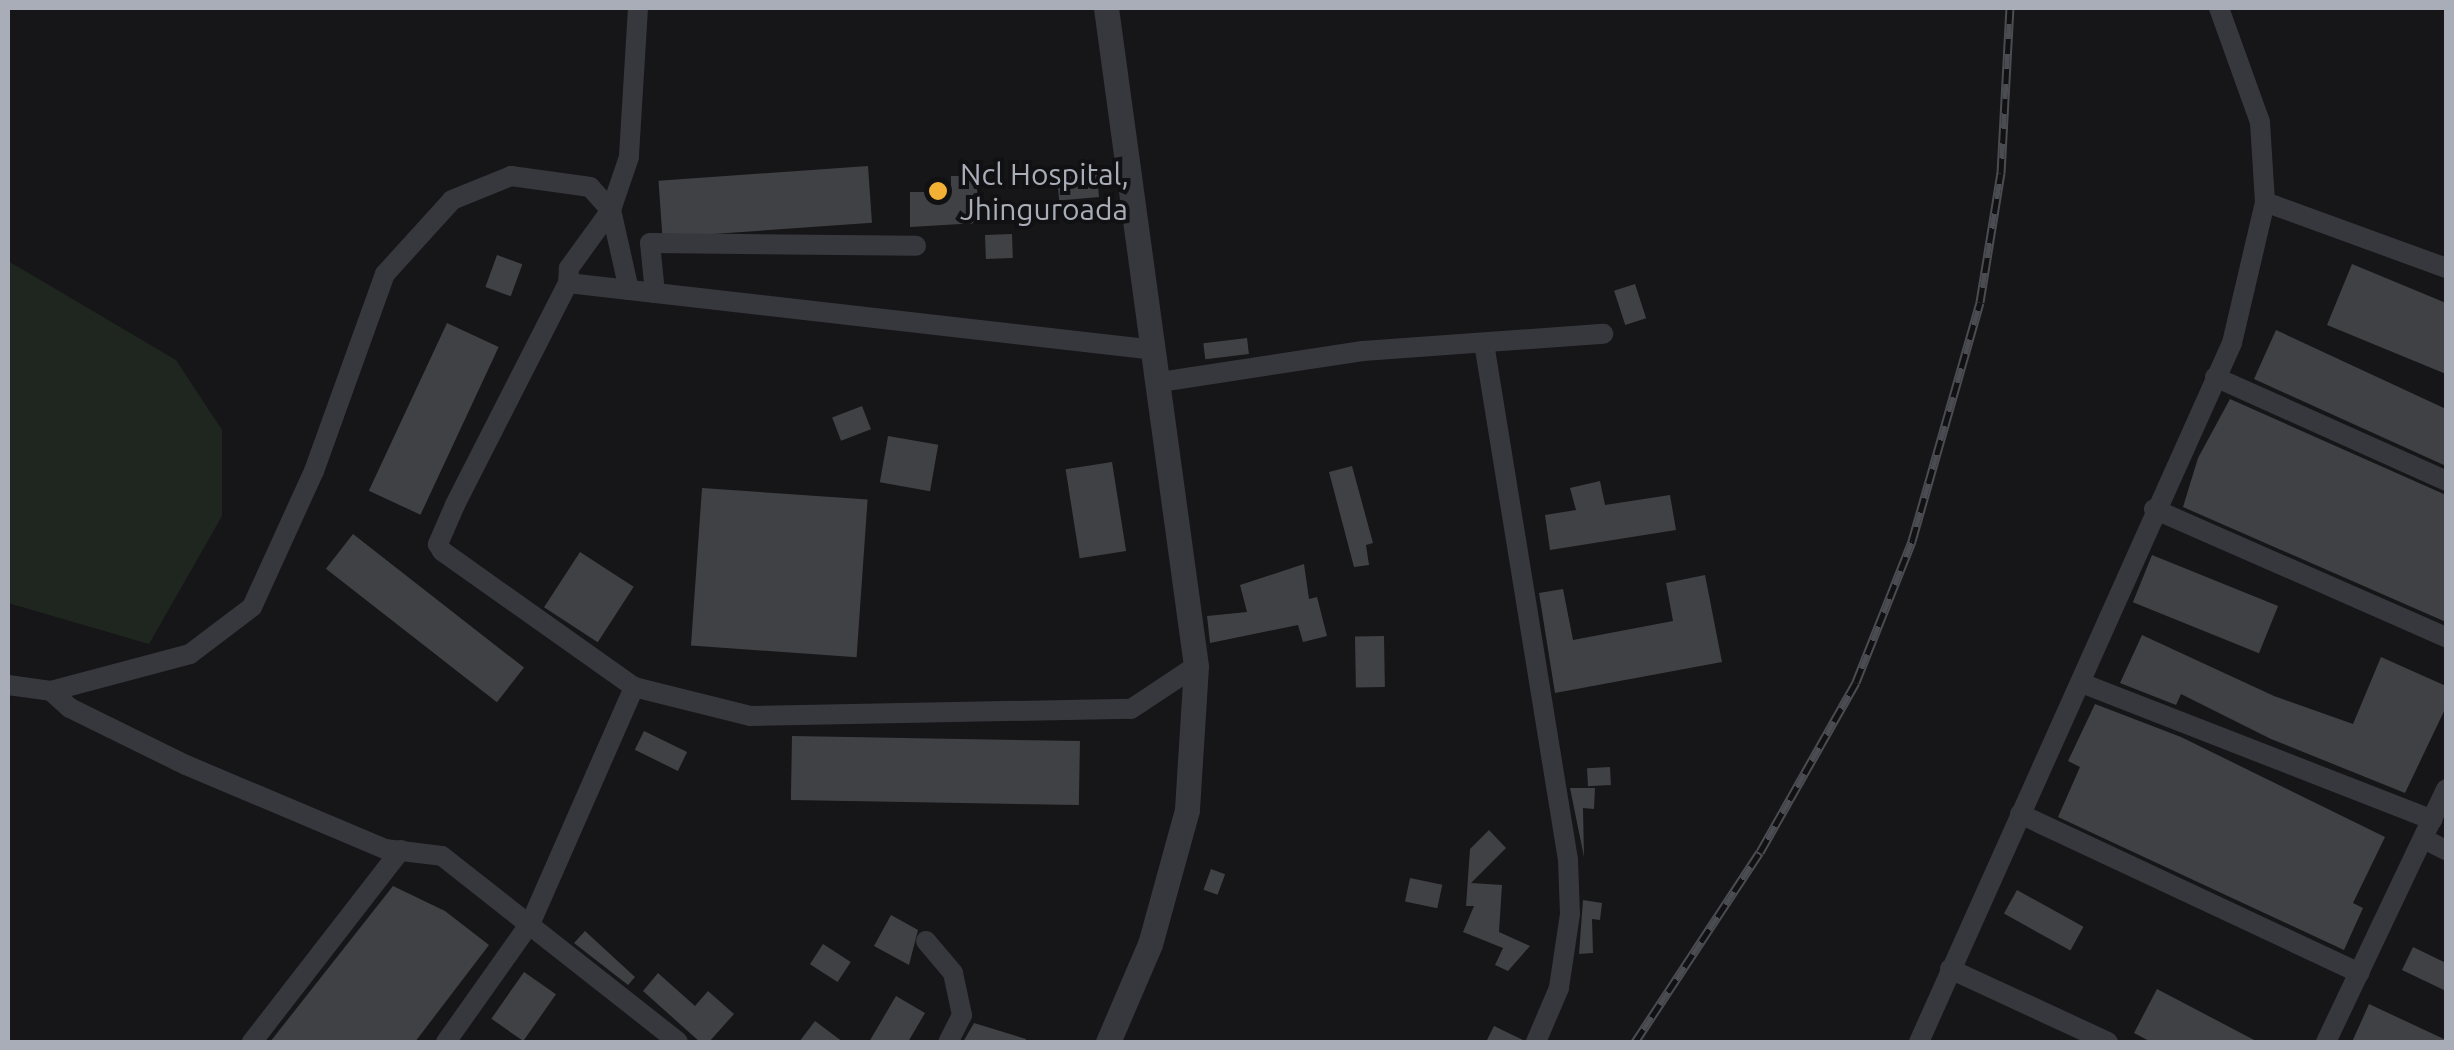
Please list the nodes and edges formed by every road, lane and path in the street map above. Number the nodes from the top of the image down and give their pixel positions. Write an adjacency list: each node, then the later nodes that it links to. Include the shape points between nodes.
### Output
1 (638, 8): 5 (street, via 629,157)
2 (1106, 8): 13 (street)
3 (2219, 8): 4 (street, via 2260,122)
4 (2265, 202): 7 (street); 14 (street, via 2232,343)
5 (611, 210): 8 (street, via 569,268); 9 (street); 23 (street, via 590,187 512,176 452,200 386,274 314,471 252,607 190,654)
6 (916, 246): 10 (street, via 650,244)
7 (2446, 268)
8 (568, 283): 9 (street); 22 (street, via 438,544)
9 (629, 290): 10 (street)
10 (655, 293): 13 (street)
11 (1603, 334): 12 (street)
12 (1484, 343): 15 (street, via 1364,352); 38 (street, via 1568,860 1570,914 1558,988)
13 (1156, 350): 15 (street)
14 (2215, 377): 16 (street); 17 (street)
15 (1160, 382): 19 (street)
16 (2446, 481)
17 (2154, 509): 18 (street); 20 (street)
18 (2446, 636)
19 (1196, 666): 22 (street, via 1131,709 750,716); 37 (street, via 1187,810 1150,944)
20 (2084, 684): 25 (street); 26 (street)
21 (8, 685): 23 (street)
22 (634, 687): 29 (street)
23 (52, 692): 27 (street, via 70,708 186,765)
24 (2446, 789): 26 (street)
25 (2020, 814): 31 (street); 32 (street)
26 (2428, 830): 28 (street); 32 (street)
27 (401, 850): 29 (street, via 442,856); 33 (street)
28 (2446, 850)
29 (531, 922): 34 (street); 35 (street)
30 (926, 942): 36 (street, via 953,973 962,1015)
31 (1950, 968): 39 (street); 40 (street)
32 (2360, 973): 41 (street)
33 (252, 1042)
34 (446, 1042)
35 (678, 1042)
36 (948, 1042)
37 (1111, 1042)
38 (1536, 1042)
39 (1919, 1042)
40 (2108, 1042)
41 (2326, 1042)

